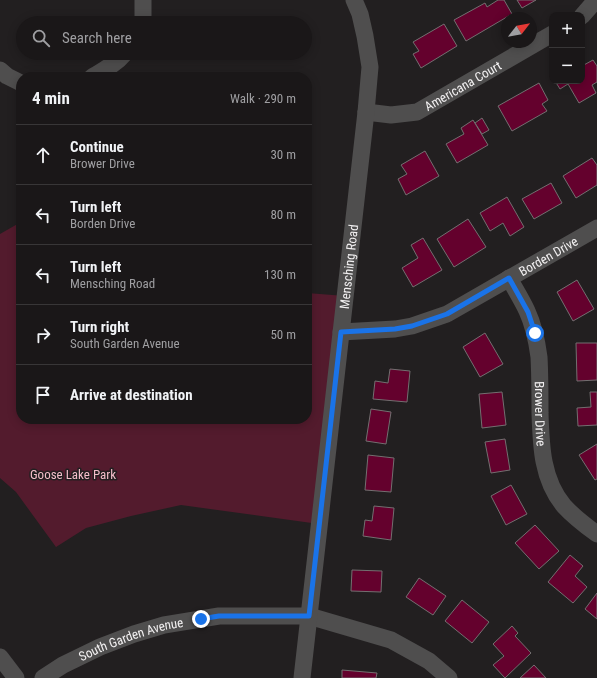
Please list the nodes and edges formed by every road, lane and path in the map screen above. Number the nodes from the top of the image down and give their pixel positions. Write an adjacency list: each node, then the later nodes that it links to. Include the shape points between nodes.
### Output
1 (144, 0): 5 (street)
2 (354, 0): 11 (street, Mensching Road, via 360,14 370,67)
3 (596, 0): 4 (street)
4 (585, 13)
5 (143, 16)
6 (549, 36): 11 (street, Americana Court, via 417,112 391,115)
7 (119, 60): 9 (street)
8 (0, 70): 10 (street)
9 (100, 72)
10 (16, 81)
11 (366, 112): 14 (street, Mensching Road)
12 (597, 228): 13 (street, Borden Drive)
13 (509, 278): 14 (street, Borden Drive, via 447,314 412,326); 15 (street, Brower Drive, via 528,312 536,340 539,357 541,445 550,485 565,507)
14 (341, 332): 16 (street, Mensching Road)
15 (597, 534)
16 (309, 616): 19 (street, South Garden Avenue, via 219,616 164,625 105,644); 20 (street, Mensching Road); 21 (street, South Garden Avenue, via 391,640 429,661)
17 (0, 657): 18 (street)
18 (16, 678)
19 (43, 678)
20 (302, 678)
21 (449, 678)

